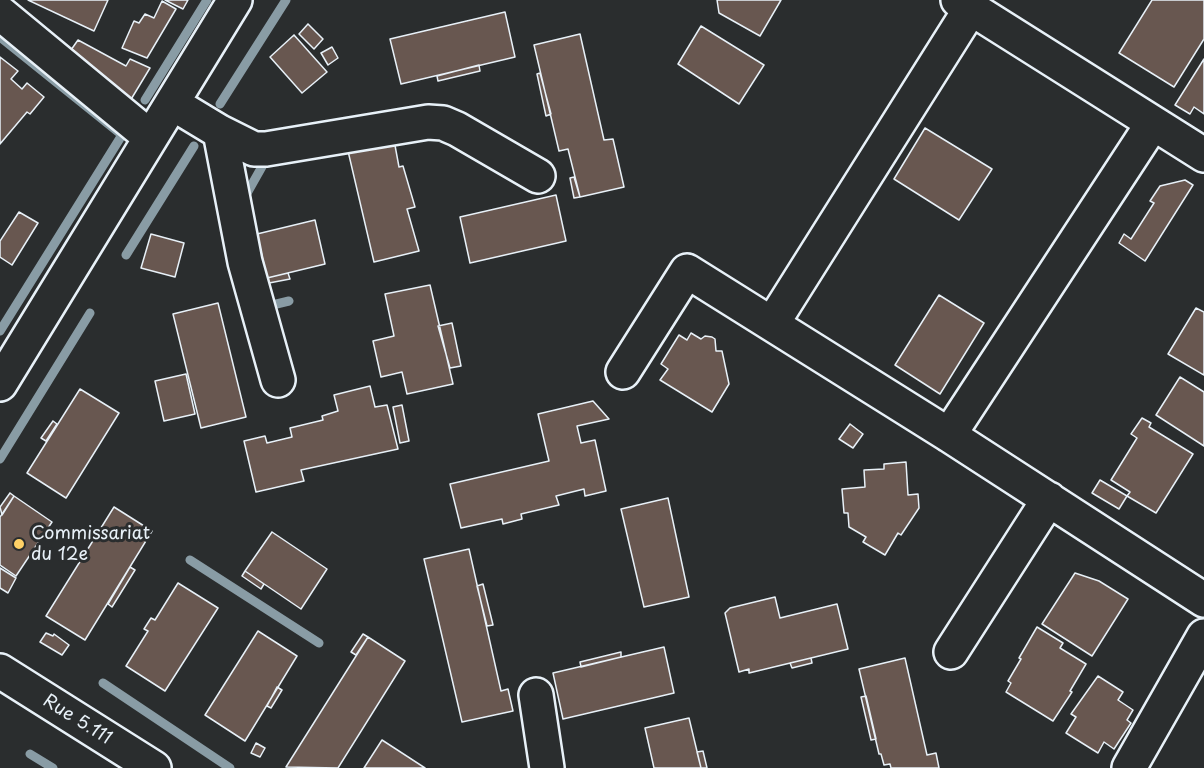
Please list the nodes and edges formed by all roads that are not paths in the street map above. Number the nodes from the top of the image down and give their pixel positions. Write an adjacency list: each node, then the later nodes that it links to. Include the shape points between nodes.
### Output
1 (235, 0): 4 (street)
2 (965, 4): 5 (street); 10 (street)
3 (0, 13): 7 (street)
4 (172, 103): 6 (street); 7 (street)
5 (1153, 123): 8 (street); 14 (street)
6 (220, 132): 9 (street, via 254,149 266,149 428,122 443,123); 12 (street, via 245,262)
7 (150, 137): 13 (street)
8 (1204, 155)
9 (538, 177)
10 (772, 324): 11 (street, via 687,271); 14 (street)
11 (622, 372)
12 (278, 380)
13 (0, 384)
14 (950, 435): 15 (street)
15 (1049, 500): 16 (street); 18 (street)
16 (1204, 600)
17 (1204, 636): 23 (street)
18 (951, 652)
19 (0, 671): 21 (street, Rue 5.111)
20 (536, 695): 22 (street)
21 (154, 768)
22 (547, 768)
23 (1129, 768)

